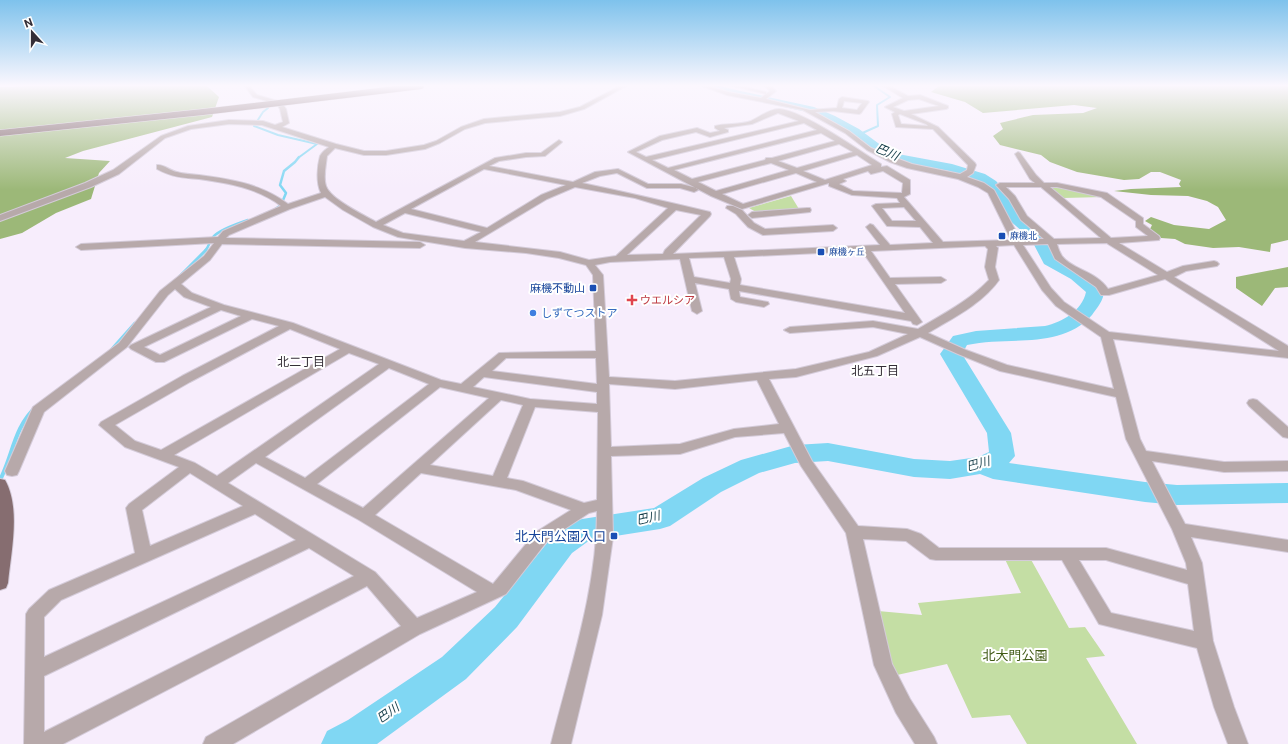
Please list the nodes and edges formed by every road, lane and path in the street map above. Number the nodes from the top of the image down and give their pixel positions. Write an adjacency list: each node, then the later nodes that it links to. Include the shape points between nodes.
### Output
1 (70, 121): 11 (highway)
2 (117, 121): 14 (highway, bridge)
3 (285, 121): 10 (street, via 286,123)
4 (487, 121): 19 (street, via 463,128 438,142 407,151 364,152)
5 (755, 121): 15 (street, via 717,127 726,131)
6 (805, 121): 13 (street); 16 (street)
7 (829, 121): 29 (street, via 869,149 893,160 936,171)
8 (897, 121): 12 (street, via 898,126)
9 (922, 121): 12 (street)
10 (276, 127): 19 (street); 48 (street, via 263,123 230,122 212,123 177,131 163,137 116,172)
11 (0, 128)
12 (936, 128): 29 (street, via 972,165)
13 (822, 131): 18 (street); 20 (street)
14 (0, 133)
15 (710, 135): 16 (street); 23 (street, via 697,130 689,131 660,138 631,152)
16 (723, 140): 20 (street); 23 (street)
17 (559, 142): 26 (street, via 542,155 497,159)
18 (839, 142): 21 (street); 24 (street)
19 (334, 146): 36 (street, via 324,155 321,180)
20 (746, 150): 24 (street); 27 (street)
21 (858, 153): 28 (street); 31 (street, via 878,166)
22 (1018, 154): 33 (street, via 1033,176)
23 (645, 159): 27 (street)
24 (770, 160): 28 (street); 30 (street)
25 (160, 167): 42 (street, via 167,173 178,176 226,181 262,190)
26 (483, 167): 32 (street); 45 (street)
27 (667, 170): 30 (street)
28 (796, 171): 31 (street); 37 (street)
29 (966, 174): 59 (street, via 991,192)
30 (690, 182): 37 (street)
31 (824, 182): 38 (street)
32 (574, 185): 43 (street, via 636,196); 55 (street, via 544,197); 58 (street, via 598,174 618,172 647,186 681,186 739,212)
33 (1043, 185): 57 (street, via 1000,185 1012,198 1024,218); 60 (street); 60 (street, via 1057,185 1104,196 1140,220 1139,225 1156,238)
34 (900, 186): 35 (street, via 884,168 832,184); 39 (street); 40 (street, via 906,194)
35 (842, 189): 38 (street); 39 (street, via 852,193)
36 (326, 194): 42 (street); 51 (street)
37 (714, 194): 44 (street)
38 (784, 195): 44 (street)
39 (875, 195): 40 (street)
40 (899, 196): 41 (street)
41 (906, 205): 50 (street); 50 (street, via 876,206 890,224)
42 (287, 207): 56 (street, via 240,226)
43 (673, 207): 70 (street, via 707,214 668,252); 71 (street)
44 (742, 207): 47 (street)
45 (404, 210): 51 (street); 55 (street)
46 (807, 210): 47 (street, via 788,214)
47 (752, 215): 58 (street)
48 (0, 218)
49 (815, 222): 53 (street, via 795,223)
50 (922, 224): 64 (street)
51 (376, 225): 61 (street, via 401,235)
52 (870, 227): 66 (street)
53 (798, 228)
54 (833, 228): 58 (street)
55 (489, 231): 63 (street)
56 (216, 240): 61 (street, via 436,245); 65 (street); 78 (street, via 207,258)
57 (1051, 241): 59 (street); 60 (street); 74 (street, via 1058,258 1088,276 1100,285 1105,293)
58 (767, 242): 67 (street); 68 (street)
59 (1017, 242): 62 (street); 88 (street, via 1047,290 1060,304)
60 (1111, 242): 74 (street)
61 (452, 243): 63 (street)
62 (987, 243): 64 (street); 87 (street, via 993,248 990,266 994,280 966,305)
63 (465, 245): 72 (street, via 560,255)
64 (940, 245): 66 (street)
65 (81, 247)
66 (887, 247): 67 (street)
67 (864, 248): 77 (street)
68 (728, 254): 69 (street); 79 (street)
69 (684, 256): 70 (street); 75 (street)
70 (668, 257): 71 (street)
71 (618, 259): 72 (street)
72 (589, 264): 91 (street, via 598,275)
73 (1214, 264): 74 (street, via 1183,269)
74 (1166, 276): 90 (street)
75 (690, 279): 79 (street); 82 (street)
76 (941, 280): 77 (street)
77 (888, 281): 84 (street)
78 (176, 285): 81 (street, via 188,295); 113 (street, via 164,293 123,345 38,410)
79 (736, 286): 80 (street, via 736,299); 84 (street)
80 (764, 304)
81 (220, 307): 83 (street); 83 (street, via 135,347 160,360)
82 (697, 311)
83 (251, 315): 85 (street)
84 (914, 318): 87 (street)
85 (289, 325): 89 (street); 108 (street, via 186,379 106,425 130,444)
86 (790, 330): 87 (street, via 873,324)
87 (922, 332): 95 (street, via 873,354 796,373); 99 (street, via 962,352 1004,368)
88 (1106, 335): 92 (street); 99 (street)
89 (349, 348): 93 (street); 108 (street)
90 (1288, 351)
91 (602, 354): 94 (street, via 503,355); 97 (street)
92 (1288, 355)
93 (389, 363): 96 (street); 109 (street)
94 (481, 374): 97 (street); 98 (street)
95 (761, 376): 97 (street, via 675,385); 104 (street)
96 (438, 383): 98 (street); 117 (street)
97 (603, 385): 103 (street)
98 (463, 389): 100 (street)
99 (1121, 394): 107 (street, via 1133,439)
100 (496, 397): 101 (street); 112 (street)
101 (530, 403): 103 (street); 114 (street)
102 (1253, 403): 105 (street)
103 (604, 408): 106 (street)
104 (788, 428): 106 (street, via 734,434 680,449); 123 (street, via 806,463)
105 (1288, 434)
106 (605, 452): 119 (street)
107 (1142, 455): 111 (street, via 1224,467); 122 (street)
108 (162, 456): 110 (street)
109 (255, 457): 115 (street); 117 (street)
110 (190, 466): 115 (street); 127 (street, via 134,508)
111 (1288, 466)
112 (418, 468): 114 (street); 121 (street)
113 (12, 471)
114 (498, 481): 120 (street, via 518,485)
115 (218, 483): 118 (street)
116 (0, 484): 130 (main road, via 6,508)
117 (306, 485): 121 (street)
118 (256, 507): 124 (street); 127 (street)
119 (604, 507): 120 (street); 138 (street, via 605,537 593,615)
120 (584, 509): 131 (street, via 542,536 500,589)
121 (364, 516): 131 (street)
122 (1180, 529): 125 (street); 129 (street, via 1194,563)
123 (854, 532): 126 (street, via 908,535 936,554); 139 (street, via 883,665 903,706)
124 (310, 540): 128 (street); 134 (street)
125 (1288, 546)
126 (1066, 553): 129 (street, via 1106,554); 133 (street, via 1104,619)
127 (144, 555): 134 (street, via 55,595 35,614)
128 (369, 576): 132 (street); 136 (street)
129 (1196, 579): 133 (street)
130 (0, 583)
131 (492, 592): 132 (street)
132 (414, 628): 137 (street)
133 (1204, 641): 140 (street, via 1224,708)
134 (35, 671): 135 (street)
135 (34, 744)
136 (42, 744)
137 (213, 744)
138 (561, 744)
139 (926, 744)
140 (1238, 744)

